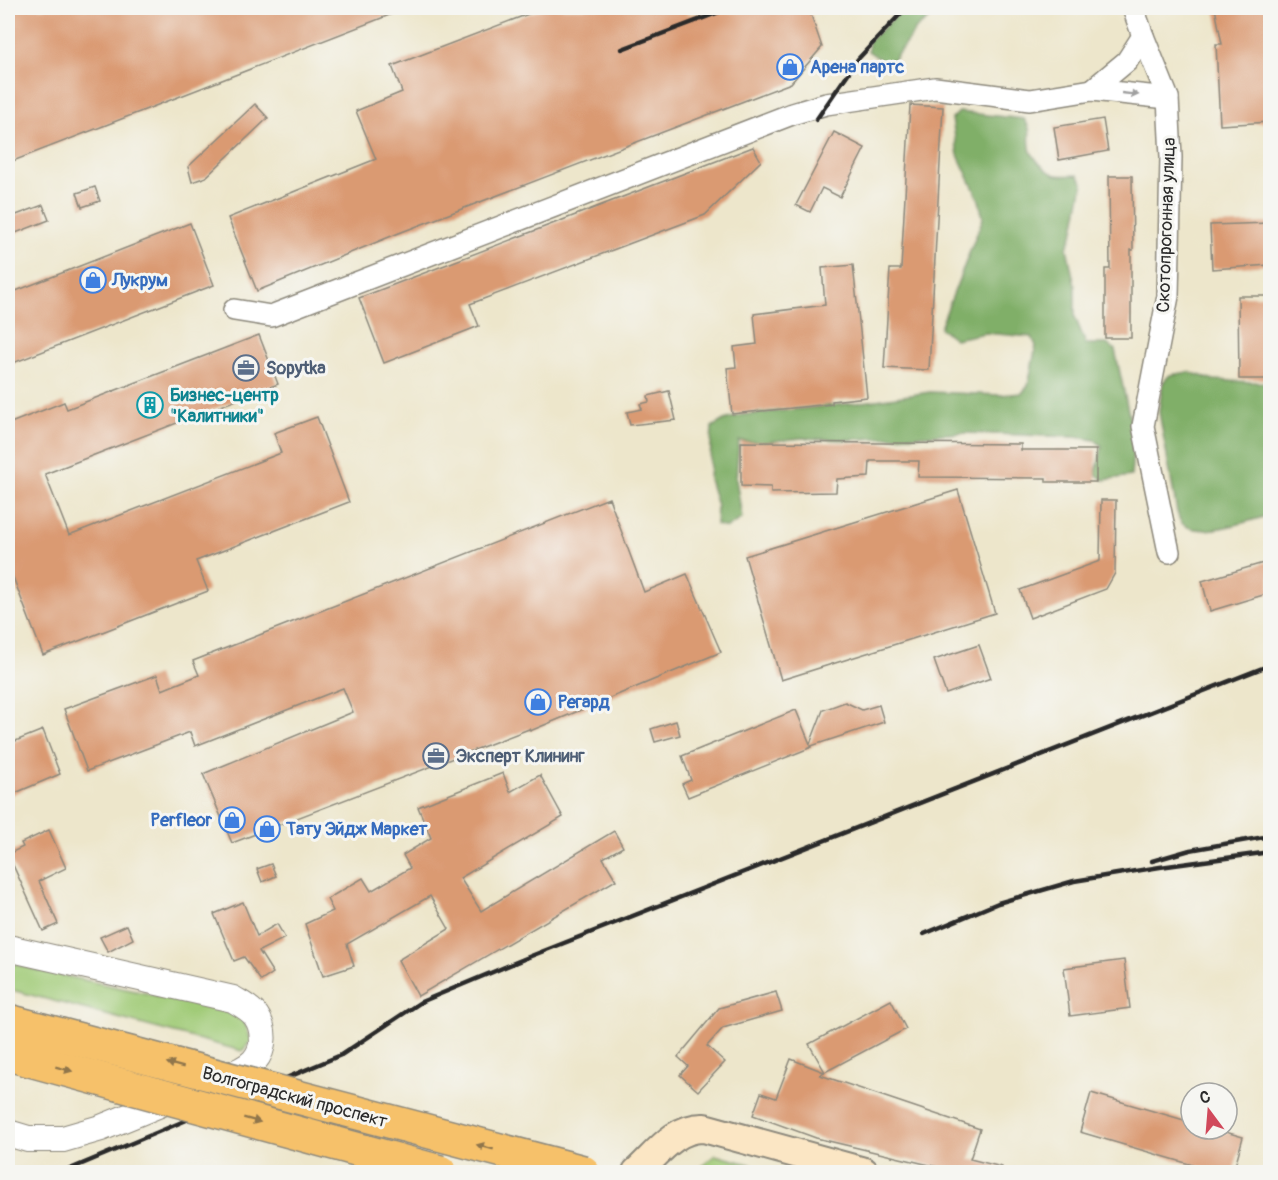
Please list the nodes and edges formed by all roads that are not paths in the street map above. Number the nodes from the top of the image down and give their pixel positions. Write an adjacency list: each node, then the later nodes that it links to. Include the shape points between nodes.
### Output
1 (1134, 8): 2 (street, Скотопрогонная улица)
2 (1143, 36): 3 (street, via 1127,61); 4 (street, Скотопрогонная улица)
3 (1092, 90): 4 (street, one-way to 4); 5 (street, via 1030,100 935,88 826,104 271,316)
4 (1168, 98): 6 (street, Скотопрогонная улица, via 1168,296 1143,426)
5 (234, 310)
6 (1169, 552)
7 (8, 948): 10 (street, via 233,999 257,1018 263,1042 254,1062 242,1070 101,1128 63,1138 28,1139)
8 (8, 1021): 12 (main road, Волгоградский проспект, one-way to 8, bridge)
9 (8, 1054): 11 (main road, Волгоградский проспект, one-way to 11, bridge)
10 (8, 1133)
11 (440, 1173)
12 (583, 1173)
13 (637, 1173): 14 (main road, via 673,1138 687,1129 704,1128)
14 (864, 1173)

